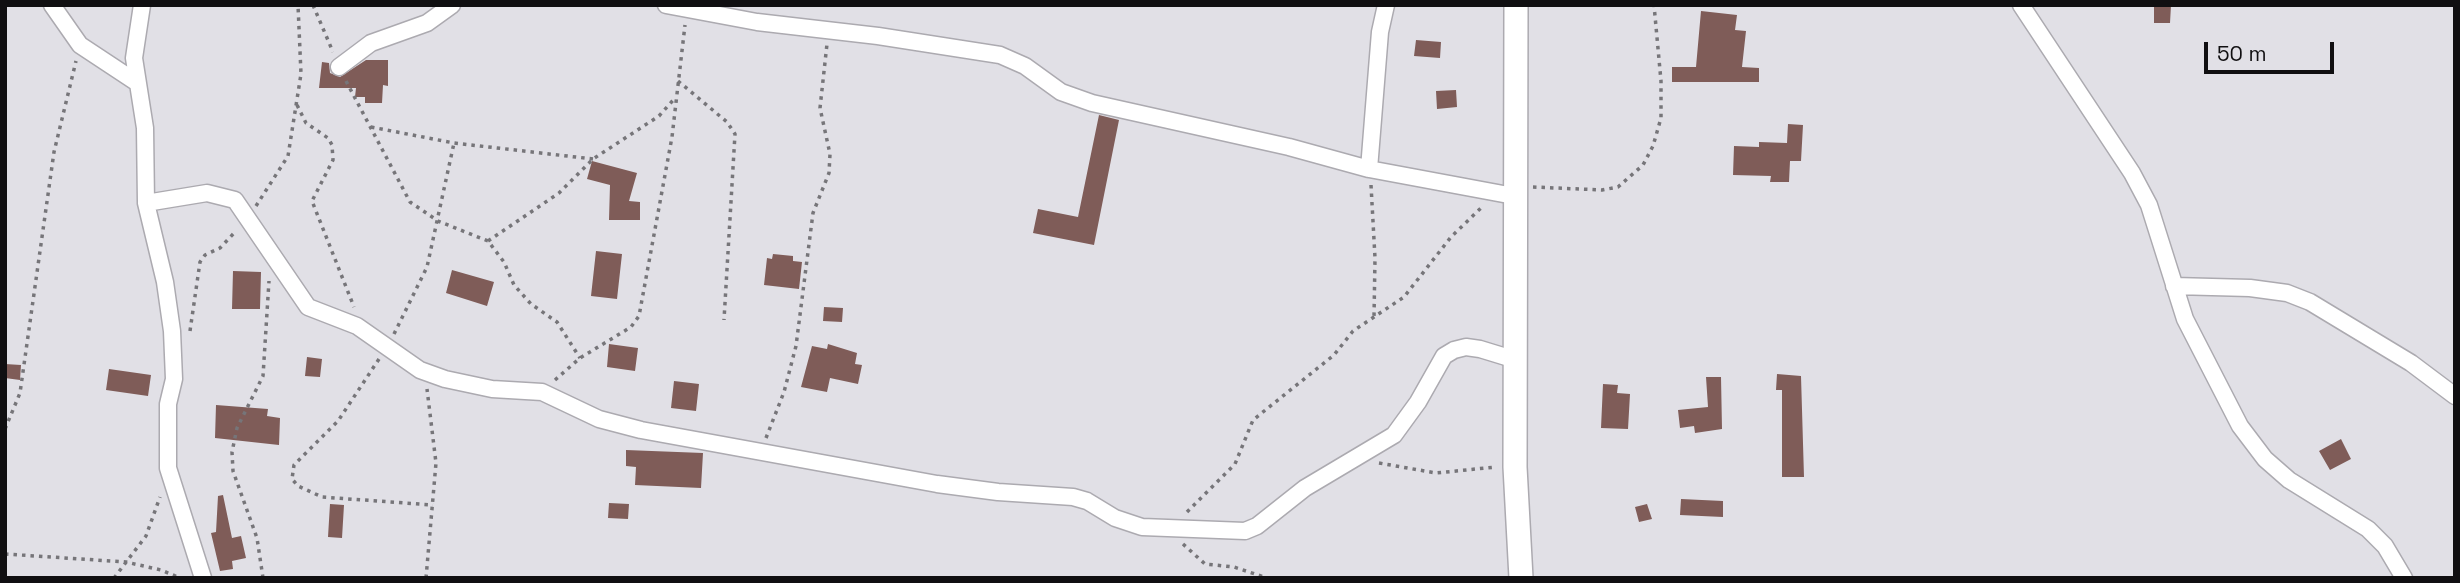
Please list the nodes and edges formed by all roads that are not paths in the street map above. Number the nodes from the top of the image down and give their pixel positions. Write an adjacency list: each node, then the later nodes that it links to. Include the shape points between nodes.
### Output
1 (52, 5): 9 (street, via 80,45)
2 (142, 5): 9 (street, via 134,58)
3 (452, 5): 8 (street, via 427,23 371,43)
4 (666, 5): 10 (street, via 1000,55 1025,66 1061,92 1092,103)
5 (1386, 5): 10 (street)
6 (1516, 5): 11 (street)
7 (2021, 5): 13 (street, via 2138,184 2163,243)
8 (339, 67)
9 (136, 82): 12 (street, via 145,128)
10 (1369, 169): 11 (street)
11 (1507, 191): 14 (street)
12 (146, 203): 14 (street, via 207,194 235,200 308,307 357,326 420,370 492,389 542,392 621,426 937,484 1073,497 1142,527 1245,531 1257,526 1305,488 1394,435 1444,356 1473,348); 16 (street, via 172,331 168,468)
13 (2174, 286): 15 (street, via 2250,288 2287,293 2310,302 2411,363); 18 (street, via 2219,390 2265,459 2289,480 2368,529 2385,546)
14 (1516, 359): 17 (street)
15 (2455, 396)
16 (203, 578)
17 (1521, 578)
18 (2404, 578)

